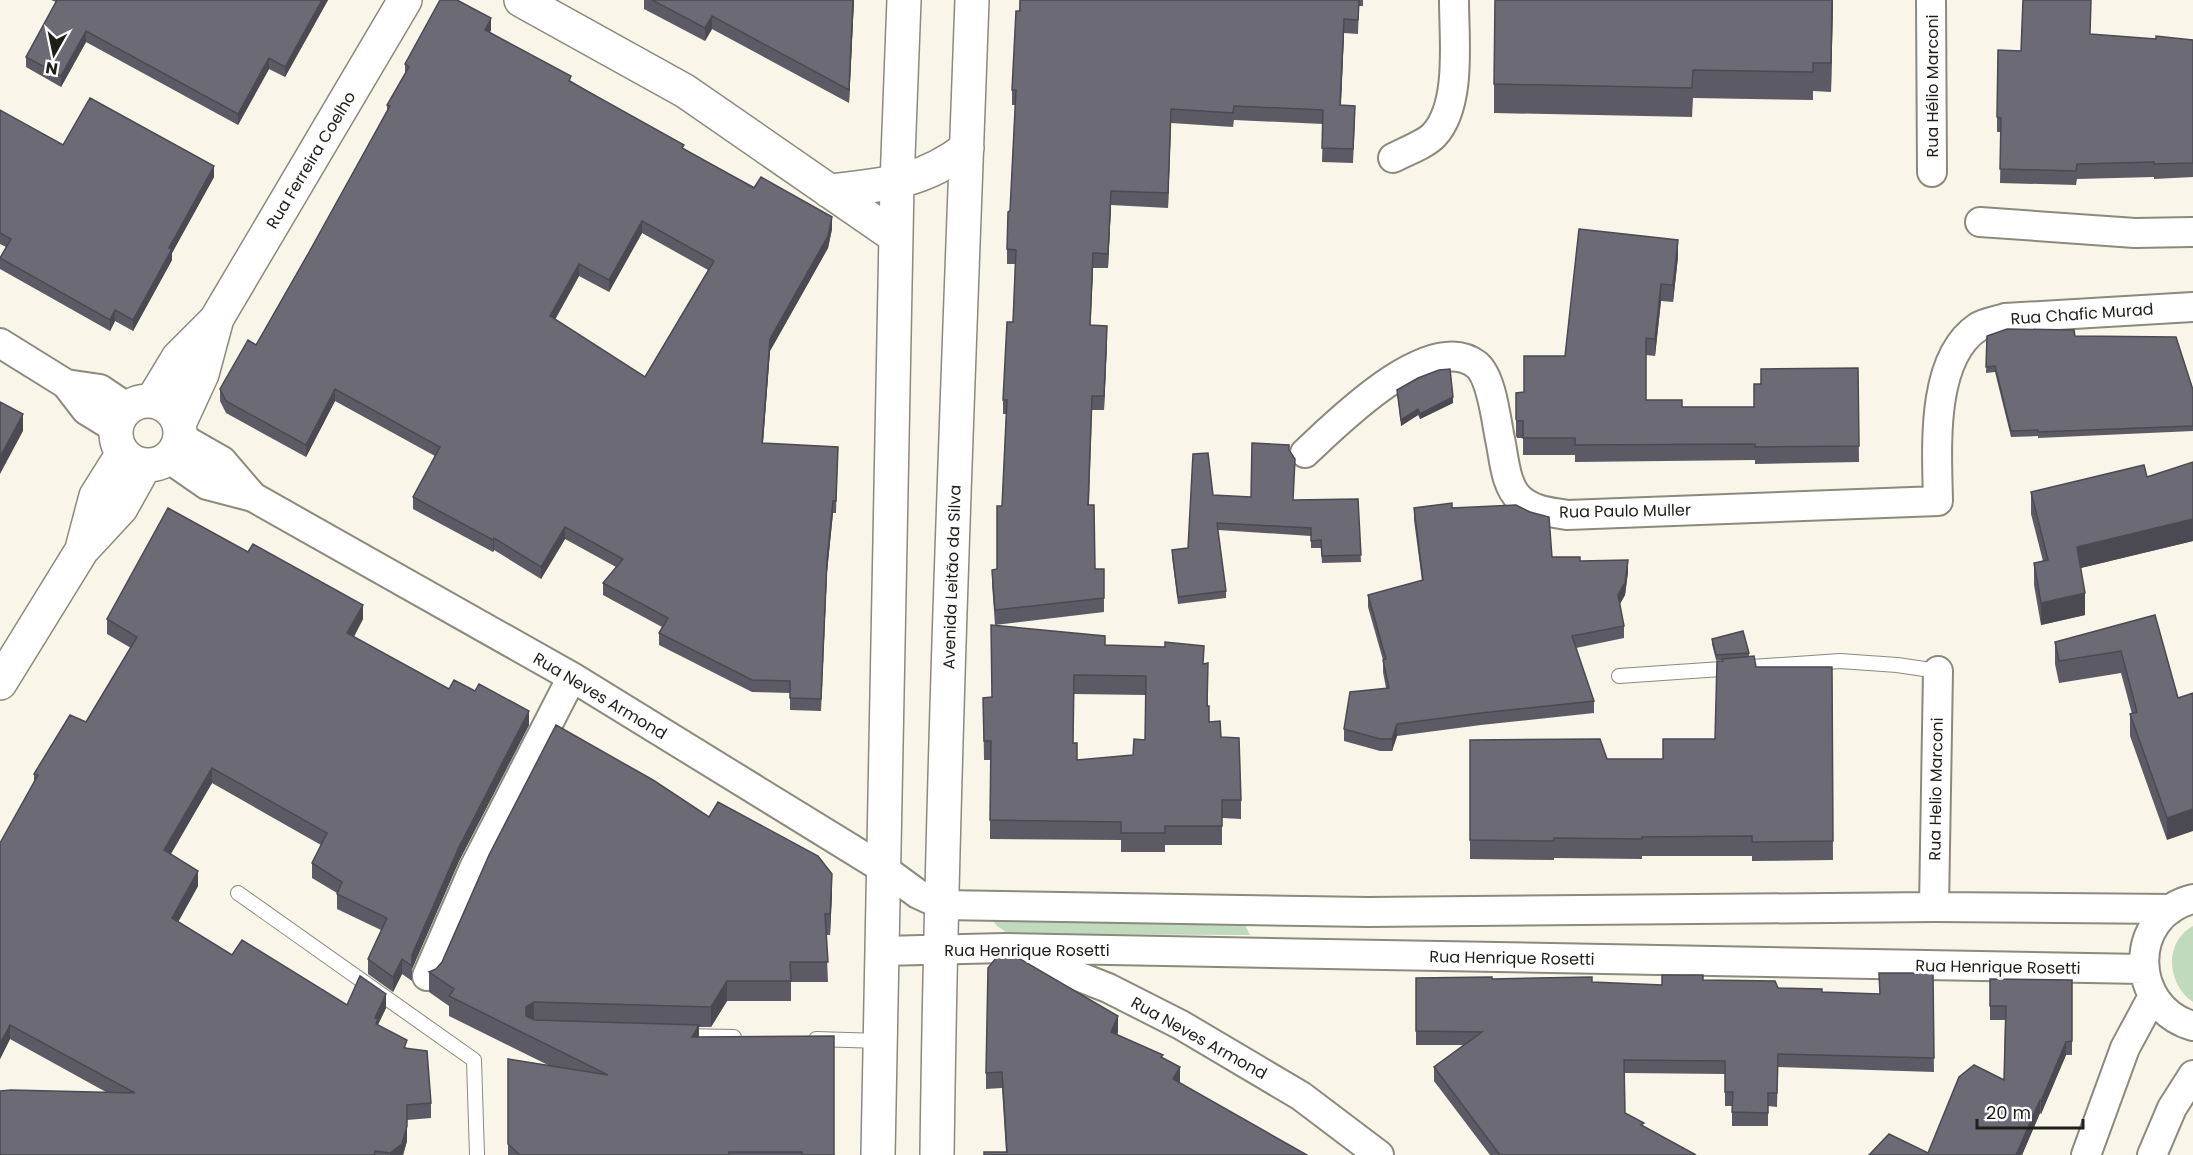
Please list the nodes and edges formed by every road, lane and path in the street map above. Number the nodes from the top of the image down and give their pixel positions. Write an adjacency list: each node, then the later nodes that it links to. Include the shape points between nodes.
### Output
1 (405, 0): 17 (street, Rua Ferreira Coelho, via 216,320 202,374)
2 (521, 0): 11 (street, via 685,91)
3 (904, 0): 10 (street)
4 (972, 0): 7 (street, Avenida Leitão da Silva)
5 (1454, 0): 8 (street, via 1454,82 1448,114 1433,136)
6 (1931, 0): 9 (street, Rua Hélio Marconi)
7 (967, 148): 10 (street, via 947,164); 27 (street, Avenida Leitão da Silva)
8 (1393, 158)
9 (1932, 172)
10 (897, 183): 11 (street); 14 (street)
11 (829, 191): 14 (street)
12 (1980, 222): 13 (street)
13 (2193, 232)
14 (896, 237): 24 (street)
15 (2193, 307): 19 (street, Rua Chafic Murad, via 2005,318 1979,326 1956,350 1946,377 1937,430)
16 (0, 343): 17 (street, Rua Neves Armond, via 66,384 86,410)
17 (149, 434): 22 (street, Rua Neves Armond, via 207,485 253,497); 23 (street, Rua Ferreira Coelho, via 96,496 82,550)
18 (1305, 453): 19 (street, Rua Paulo Muller, via 1355,406 1384,386 1435,358 1451,355 1479,366 1488,383 1508,478 1519,498 1537,509 1567,515)
19 (1938, 501)
20 (1938, 671): 21 (lane, via 1840,661); 28 (street, Rua Helio Marconi)
21 (1619, 675)
22 (572, 677): 24 (street, Rua Neves Armond); 33 (street, via 474,868)
23 (0, 683)
24 (884, 869): 27 (street, Rua Neves Armond, via 918,894); 30 (street)
25 (238, 893): 41 (lane, via 474,1060)
26 (2182, 904): 28 (street); 32 (street, via 2158,921 2149,935)
27 (942, 905): 28 (street, via 1368,912); 31 (street, Avenida Leitão da Silva)
28 (1934, 907)
29 (1005, 948): 31 (street, Rua Henrique Rosetti); 32 (street, Rua Henrique Rosetti); 44 (street, Rua Neves Armond, via 1108,987 1182,1025 1301,1096)
30 (882, 951): 31 (street, Rua Henrique Rosetti); 39 (street)
31 (940, 951): 43 (street, Avenida Leitão da Silva)
32 (2144, 969): 34 (street)
33 (427, 976)
34 (2153, 996): 35 (street, via 2165,1012); 45 (street, via 2125,1048)
35 (2193, 1026)
36 (665, 1035): 37 (lane)
37 (749, 1037)
38 (796, 1039): 39 (lane)
39 (880, 1041): 42 (street)
40 (2193, 1075): 46 (street, via 2172,1108)
41 (477, 1155)
42 (878, 1155)
43 (937, 1155)
44 (1378, 1155)
45 (2086, 1155)
46 (2152, 1155)

